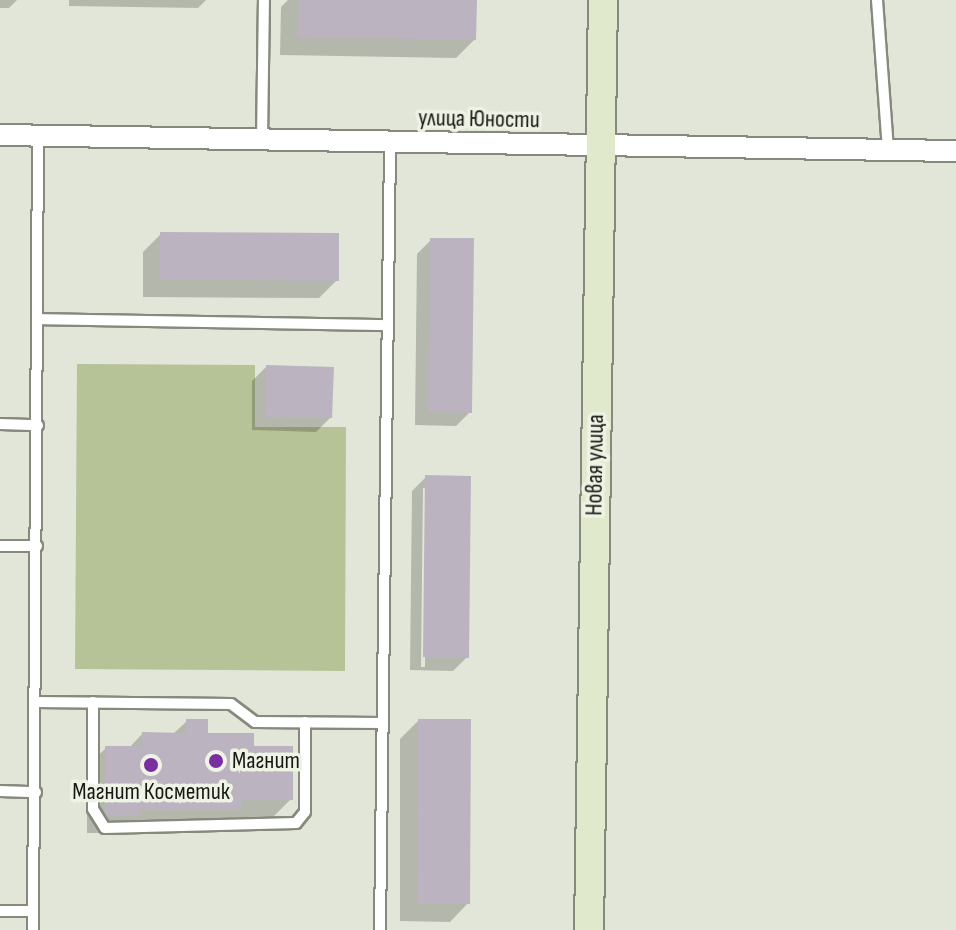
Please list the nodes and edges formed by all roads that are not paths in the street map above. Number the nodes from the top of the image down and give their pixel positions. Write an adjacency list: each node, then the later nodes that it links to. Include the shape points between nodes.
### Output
1 (264, 0): 6 (lane)
2 (603, 0): 8 (street, Новая улица)
3 (877, 0): 9 (lane)
4 (0, 135): 5 (street, улица Юности)
5 (38, 136): 6 (street, улица Юности); 11 (lane)
6 (262, 140): 7 (street, улица Юности)
7 (390, 143): 8 (street, улица Юности); 12 (lane)
8 (599, 146): 9 (street, улица Юности); 27 (street, Новая улица)
9 (888, 150): 10 (street, улица Юности)
10 (956, 151)
11 (37, 319): 12 (lane); 14 (lane)
12 (387, 325): 20 (lane)
13 (0, 424): 14 (lane)
14 (38, 425): 16 (lane)
15 (0, 546): 16 (lane)
16 (37, 546): 17 (lane)
17 (36, 702): 18 (lane); 22 (lane)
18 (93, 702): 19 (lane, via 231,704 255,722); 19 (lane, via 93,809 105,828 296,823 305,812)
19 (305, 722): 20 (lane)
20 (381, 723): 26 (lane)
21 (0, 791): 22 (lane)
22 (36, 792): 24 (lane)
23 (0, 911): 24 (lane)
24 (33, 911): 25 (lane)
25 (33, 930)
26 (380, 930)
27 (589, 930)

